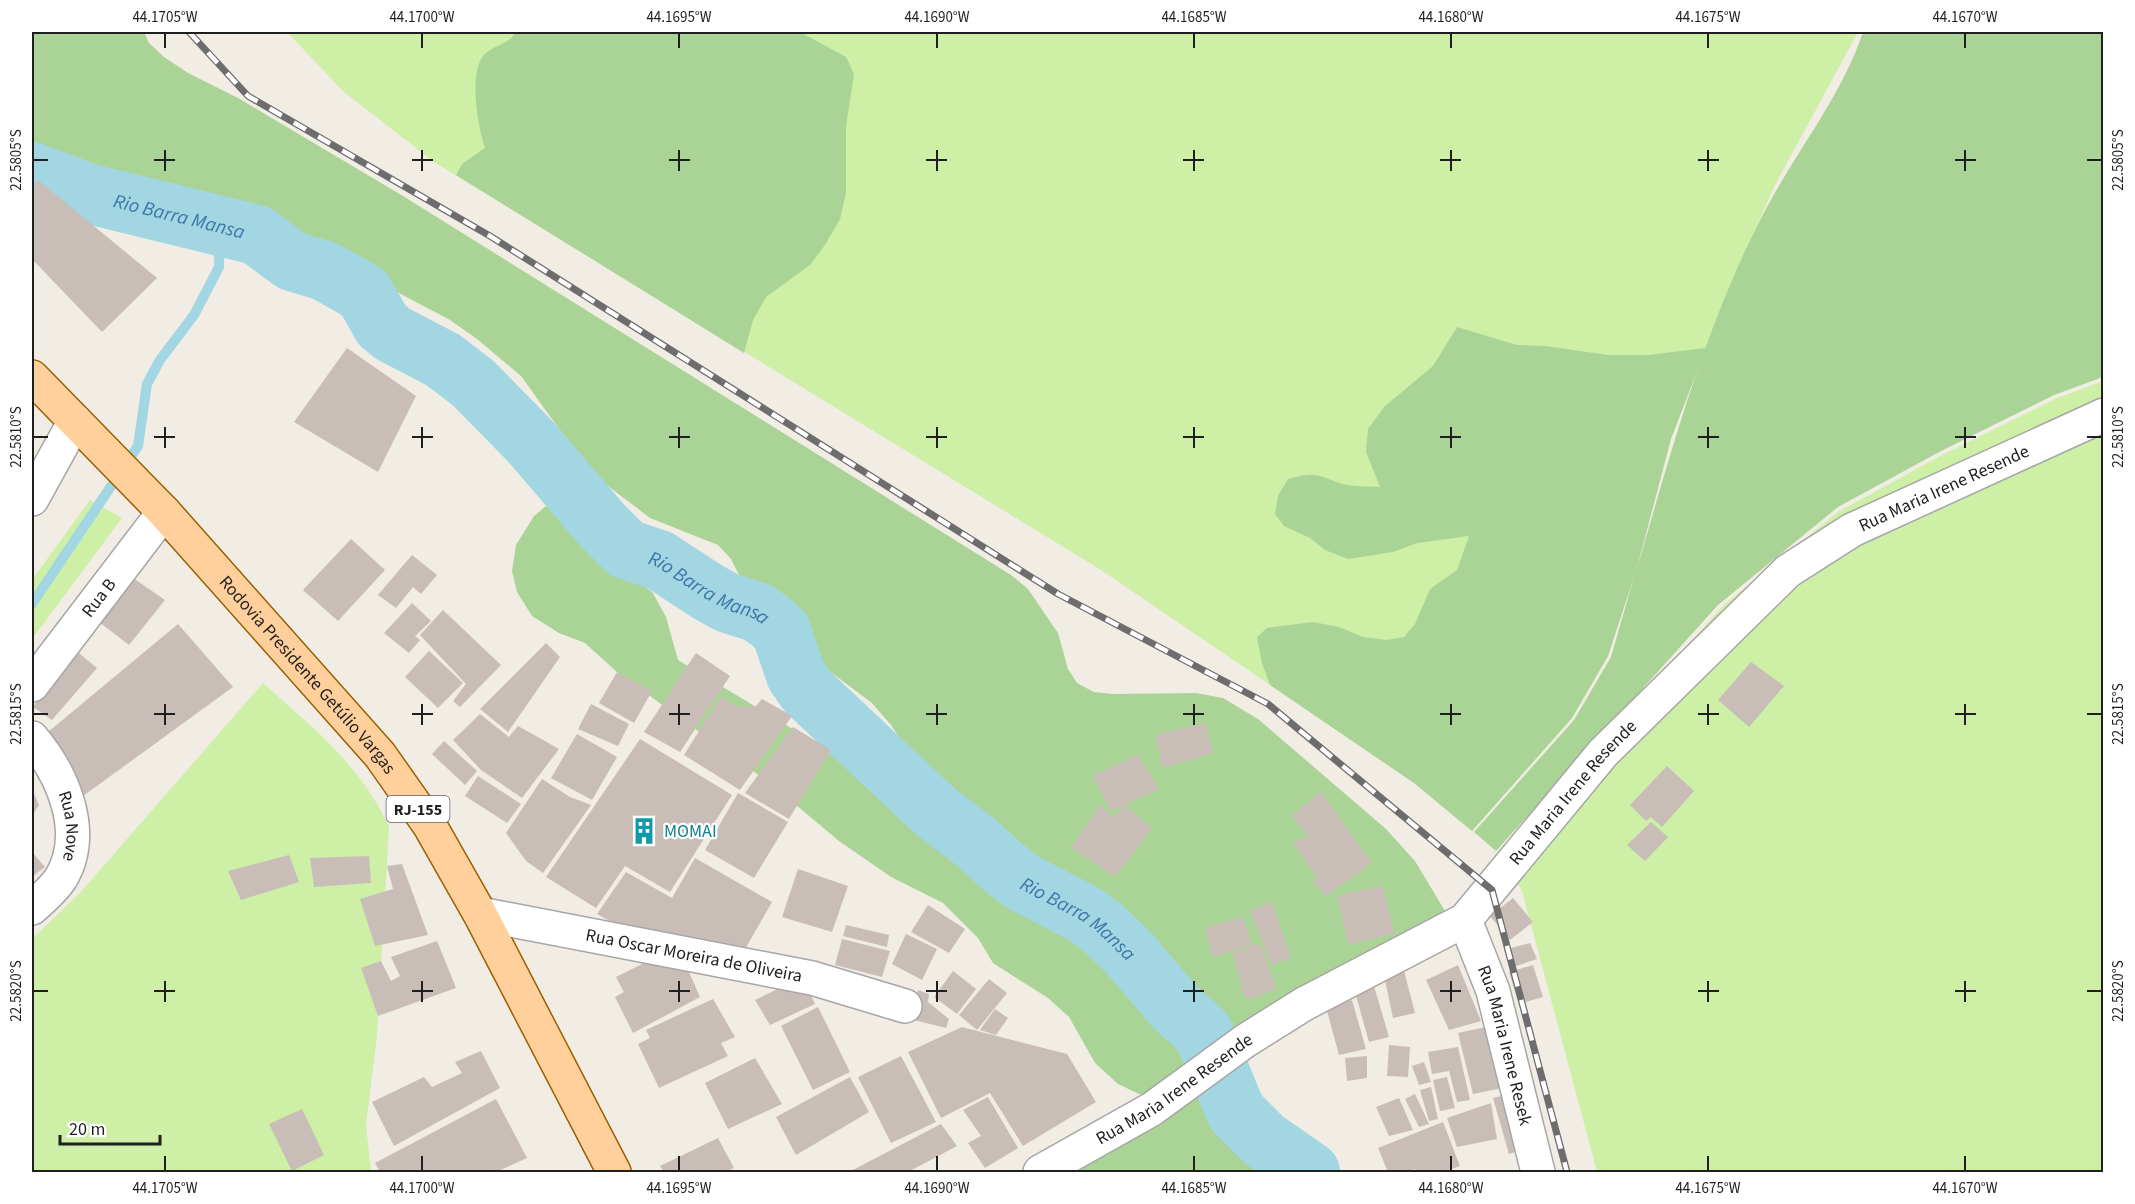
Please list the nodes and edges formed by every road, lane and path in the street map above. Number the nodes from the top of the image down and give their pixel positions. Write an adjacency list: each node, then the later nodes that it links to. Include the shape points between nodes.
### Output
1 (32, 377): 3 (main road, Rodovia Presidente Getúlio Vargas / RJ-155)
2 (2103, 415): 10 (street, Rua Maria Irene Resende, via 1852,530 1788,572 1603,753)
3 (78, 424): 4 (street); 5 (main road, Rodovia Presidente Getúlio Vargas / RJ-155)
4 (32, 499)
5 (156, 504): 6 (street, Rua B); 9 (main road, Rodovia Presidente Getúlio Vargas / RJ-155, via 380,755 430,826)
6 (32, 685)
7 (32, 738): 8 (street, Rua Nove, via 57,775 72,825 71,853 60,879)
8 (32, 908)
9 (480, 914): 11 (street, Rua Oscar Moreira de Oliveira, via 812,978); 12 (main road, Rodovia Presidente Getúlio Vargas / RJ-155)
10 (1465, 920): 13 (street, Rua Maria Irene Resende, via 1304,1004 1245,1041 1164,1101); 14 (street, Rua Maria Irene Resek, via 1493,991)
11 (905, 1006)
12 (614, 1173)
13 (1041, 1173)
14 (1538, 1173)

